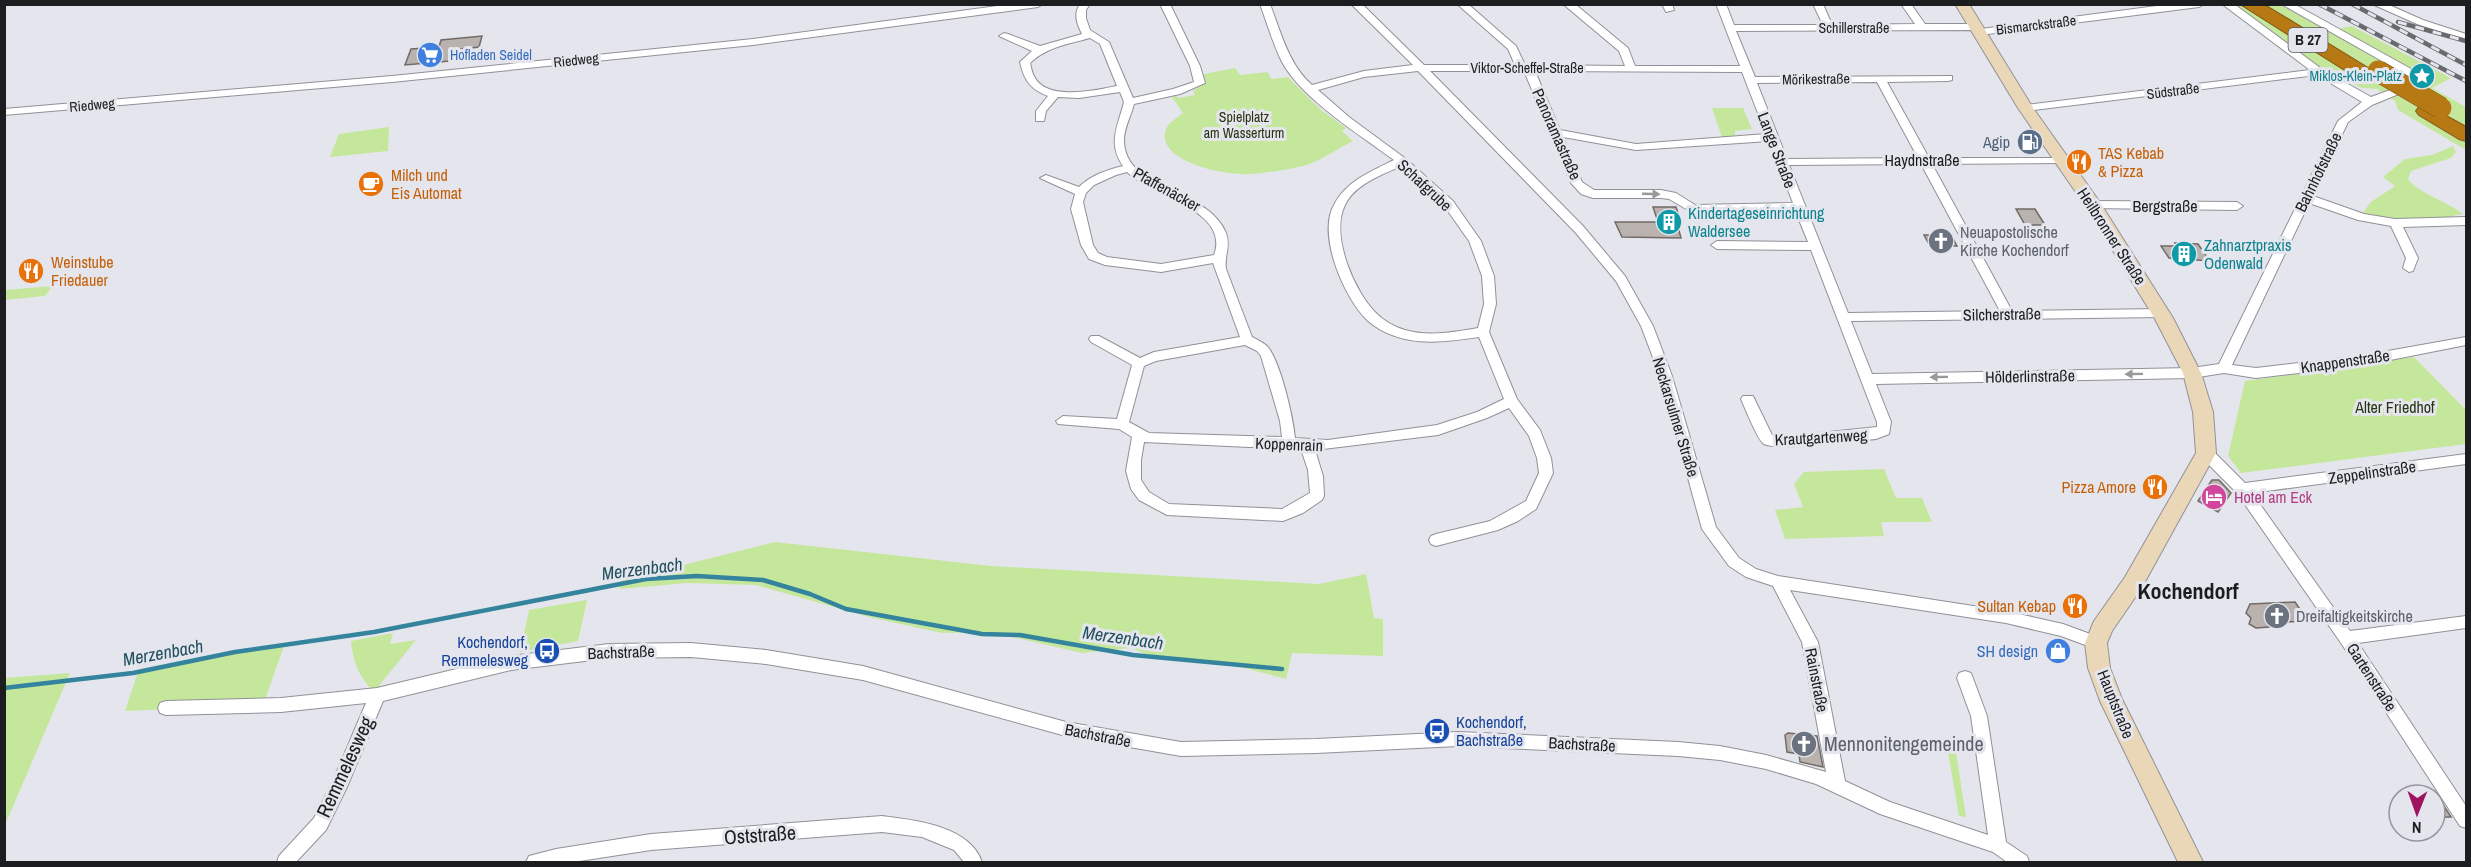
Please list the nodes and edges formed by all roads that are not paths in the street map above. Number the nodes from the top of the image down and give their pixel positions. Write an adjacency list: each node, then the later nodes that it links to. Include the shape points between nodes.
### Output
1 (1038, 4): 41 (street, Riedweg, via 753,42 392,79)
2 (1085, 4): 22 (street, via 1081,18)
3 (1165, 4): 38 (street, via 1200,83)
4 (1265, 4): 35 (street, Schafgrube, via 1287,61)
5 (1356, 4): 26 (street, Neckarsulmer Straße)
6 (1462, 4): 27 (street, Panoramastraße, via 1512,48)
7 (1568, 4): 28 (street, via 1624,50)
8 (1720, 4): 19 (street, Lange Straße)
9 (1818, 4): 20 (street)
10 (1906, 4): 18 (street)
11 (1962, 4): 21 (main road, Heilbronner Straße)
12 (2199, 4): 21 (street, Bismarckstraße)
13 (2227, 4): 29 (street)
14 (2249, 4): 30 (highway, B 27)
15 (2267, 4): 30 (highway, B 27)
16 (2286, 4): 37 (street, Bahnhofstraße, via 2416,78 2418,84)
17 (2377, 4): 24 (street)
18 (1922, 27): 20 (street, Schillerstraße); 21 (street, Schillerstraße)
19 (1731, 28): 20 (street, Schillerstraße); 31 (street, Lange Straße)
20 (1829, 28)
21 (1978, 29): 39 (main road, Heilbronner Straße)
22 (1090, 35): 25 (street); 34 (street, via 1104,42)
23 (1004, 36): 25 (street)
24 (2466, 37)
25 (1040, 50): 36 (street, via 1030,56 1025,66 1035,86)
26 (1419, 68): 27 (street, Viktor-Scheffel-Straße); 35 (street, Viktor-Scheffel-Straße, via 1369,72); 87 (street, Neckarsulmer Straße, via 1579,229 1621,279 1647,326 1666,376 1709,530 1734,562)
27 (1524, 68): 28 (street, Viktor-Scheffel-Straße); 44 (street, Panoramastraße)
28 (1631, 69): 31 (street, Viktor-Scheffel-Straße)
29 (2319, 72): 37 (street); 39 (street, Südstraße)
30 (2372, 73): 40 (highway, B 27)
31 (1749, 75): 32 (street, Mörikestraße); 46 (street, Lange Straße)
32 (1880, 78): 33 (street, Mörikestraße); 47 (street)
33 (1948, 78)
34 (1123, 88): 36 (street, via 1074,97); 38 (street)
35 (1311, 90): 49 (street, Schafgrube)
36 (1055, 94): 42 (street, via 1041,111)
37 (2369, 101): 54 (street, Bahnhofstraße, via 2343,121)
38 (1129, 102): 51 (street, Pfaffenäcker, via 1118,135)
39 (2026, 108): 48 (main road, Heilbronner Straße)
40 (2433, 109): 43 (highway, B 27); 45 (highway, B 27)
41 (4, 112)
42 (1040, 119)
43 (2466, 123)
44 (1554, 132): 46 (street, via 1636,147); 56 (street, Panoramastraße, one-way to 56, via 1577,183 1593,194 1661,194 1693,209)
45 (2466, 135)
46 (1772, 137): 50 (street, Lange Straße)
47 (1925, 160): 48 (street, Haydnstraße); 50 (street, Haydnstraße); 64 (street)
48 (2062, 160): 55 (main road, Heilbronner Straße)
49 (1402, 161): 67 (street, Schafgrube, via 1449,204 1475,241 1488,276 1490,304); 67 (street, via 1348,191 1337,207 1337,244 1351,287 1373,318 1396,332 1418,338)
50 (1781, 162): 56 (street, Lange Straße)
51 (1129, 168): 53 (street, via 1096,179); 62 (street, Pfaffenäcker, via 1206,212 1221,233 1223,249)
52 (1046, 178): 53 (street)
53 (1081, 192): 62 (street, via 1077,209 1087,245 1097,259 1161,268)
54 (2307, 198): 59 (street, via 2362,218); 72 (street, Bahnhofstraße)
55 (2093, 205): 57 (street, Bergstraße); 65 (main road, Heilbronner Straße)
56 (1799, 206): 61 (street, Lange Straße)
57 (2237, 206)
58 (2466, 221): 59 (street)
59 (2395, 223): 63 (street, via 2412,258)
60 (1717, 245): 61 (street)
61 (1814, 246): 66 (street, Lange Straße)
62 (1218, 258): 69 (street, Pfaffenäcker)
63 (2409, 268)
64 (2007, 313): 65 (street, Silcherstraße); 66 (street, Silcherstraße)
65 (2162, 313): 73 (main road, Heilbronner Straße)
66 (1842, 317): 74 (street, Lange Straße)
67 (1483, 332): 76 (street)
68 (1095, 339): 71 (street)
69 (1247, 340): 71 (street); 81 (street, Pfaffenäcker, via 1262,348 1267,356 1287,421)
70 (2466, 341): 72 (street, Knappenstraße, via 2360,361 2256,373)
71 (1139, 363): 78 (street)
72 (2224, 368): 73 (street)
73 (2192, 373): 74 (street, Hölderlinstraße, one-way to 74); 83 (main road, Heilbronner Straße, via 2204,412)
74 (1867, 379): 79 (street, Lange Straße)
75 (1748, 399): 79 (street, Krautgartenweg, via 1767,440 1866,435)
76 (1511, 401): 82 (street, Koppenrain, via 1438,430); 86 (street, via 1535,434 1544,458 1546,473 1541,487 1531,505 1513,517)
77 (1063, 421): 78 (street, Koppenrain)
78 (1122, 424): 80 (street, Koppenrain)
79 (1884, 430)
80 (1139, 435): 81 (street, Koppenrain); 82 (street, via 1131,471 1138,492 1154,505 1167,509 1283,515 1298,509 1317,496 1318,481)
81 (1289, 443): 82 (street, Koppenrain)
82 (1306, 446)
83 (2206, 453): 85 (street, Gartenstraße); 90 (main road)
84 (2466, 459): 85 (street, Zeppelinstraße)
85 (2242, 489): 89 (street, Gartenstraße)
86 (1436, 540)
87 (1778, 582): 90 (street, Neckarsulmer Straße, via 2006,617 2063,630); 94 (street, Rainstraße, via 1810,642)
88 (2466, 622): 89 (street)
89 (2346, 638): 95 (street, Gartenstraße)
90 (2096, 643): 102 (main road, Hauptstraße, via 2099,668 2111,701)
91 (1965, 678): 96 (street, via 1979,716)
92 (377, 695): 93 (street, Bachstraße, via 281,705); 94 (street, Bachstraße, via 532,660 609,651 691,650 766,657 863,673 1066,729 1181,749 1458,738 1628,746 1738,756 1795,769); 98 (street, Remmelesweg, via 320,824)
93 (166, 708)
94 (1837, 784): 96 (street, Bachstraße, via 1886,809)
95 (2466, 820)
96 (1998, 846): 101 (street, Bachstraße)
97 (555, 860): 99 (street, Oststraße); 100 (street, Oststraße, via 651,842 882,825 922,829 960,844)
98 (285, 862)
99 (535, 862)
100 (974, 862)
101 (2021, 862)
102 (2191, 862)

